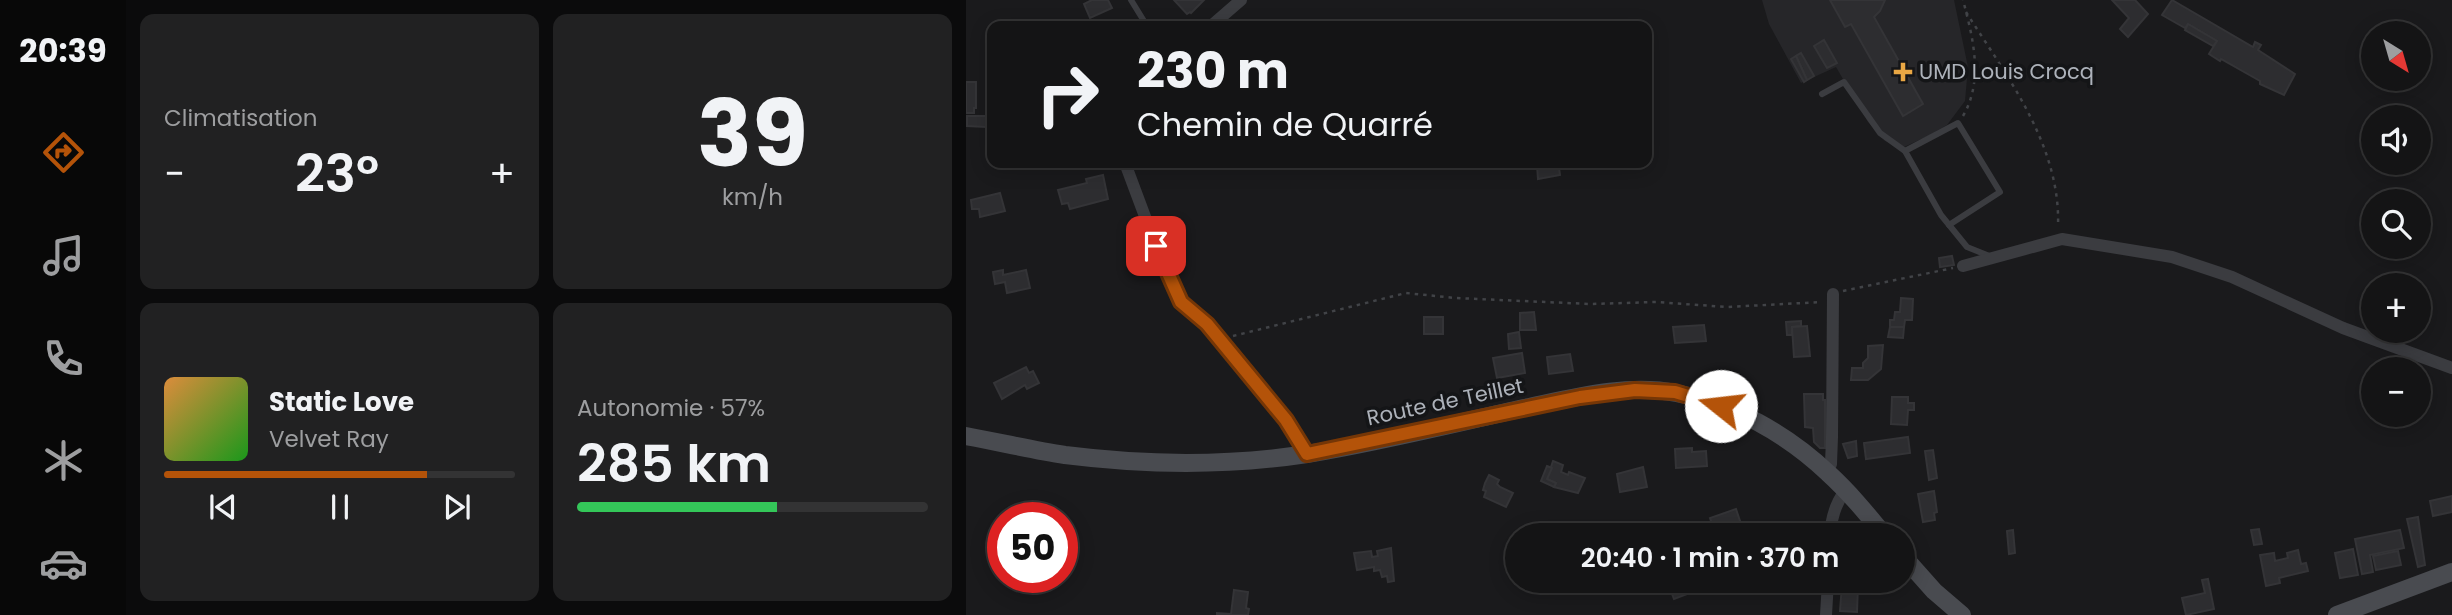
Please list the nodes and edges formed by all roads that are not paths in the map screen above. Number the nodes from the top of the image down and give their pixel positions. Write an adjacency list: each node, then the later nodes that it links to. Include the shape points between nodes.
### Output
1 (1131, 0): 3 (lane)
2 (1241, 0): 4 (street)
3 (1144, 21)
4 (1217, 21)
5 (1822, 94): 6 (lane, via 1844,82 1880,133)
6 (1905, 151): 8 (lane); 8 (lane, via 1958,123 2000,192)
7 (1127, 168): 14 (street, via 1181,302 1220,339 1286,420)
8 (1949, 225): 9 (lane, via 1967,247)
9 (1994, 258): 10 (street); 12 (street, via 2056,240 2077,240 2182,260)
10 (1963, 266)
11 (1833, 298): 15 (street, via 1832,437)
12 (2452, 368)
13 (966, 435): 14 (main road, Route de Teillet, via 1064,455 1159,461 1240,461)
14 (1307, 454): 15 (main road, Route de Teillet, via 1580,397 1635,390 1675,392 1721,406 1784,438)
15 (1827, 472): 16 (main road, Route de Teillet)
16 (1845, 491): 17 (street); 18 (main road, Route de Teillet)
17 (1831, 523)
18 (1873, 523)
19 (1915, 570): 24 (main road)
20 (2452, 572): 22 (main road)
21 (1827, 593): 23 (street)
22 (2366, 610): 25 (main road)
23 (1826, 615)
24 (1962, 615)
25 (2337, 615)

